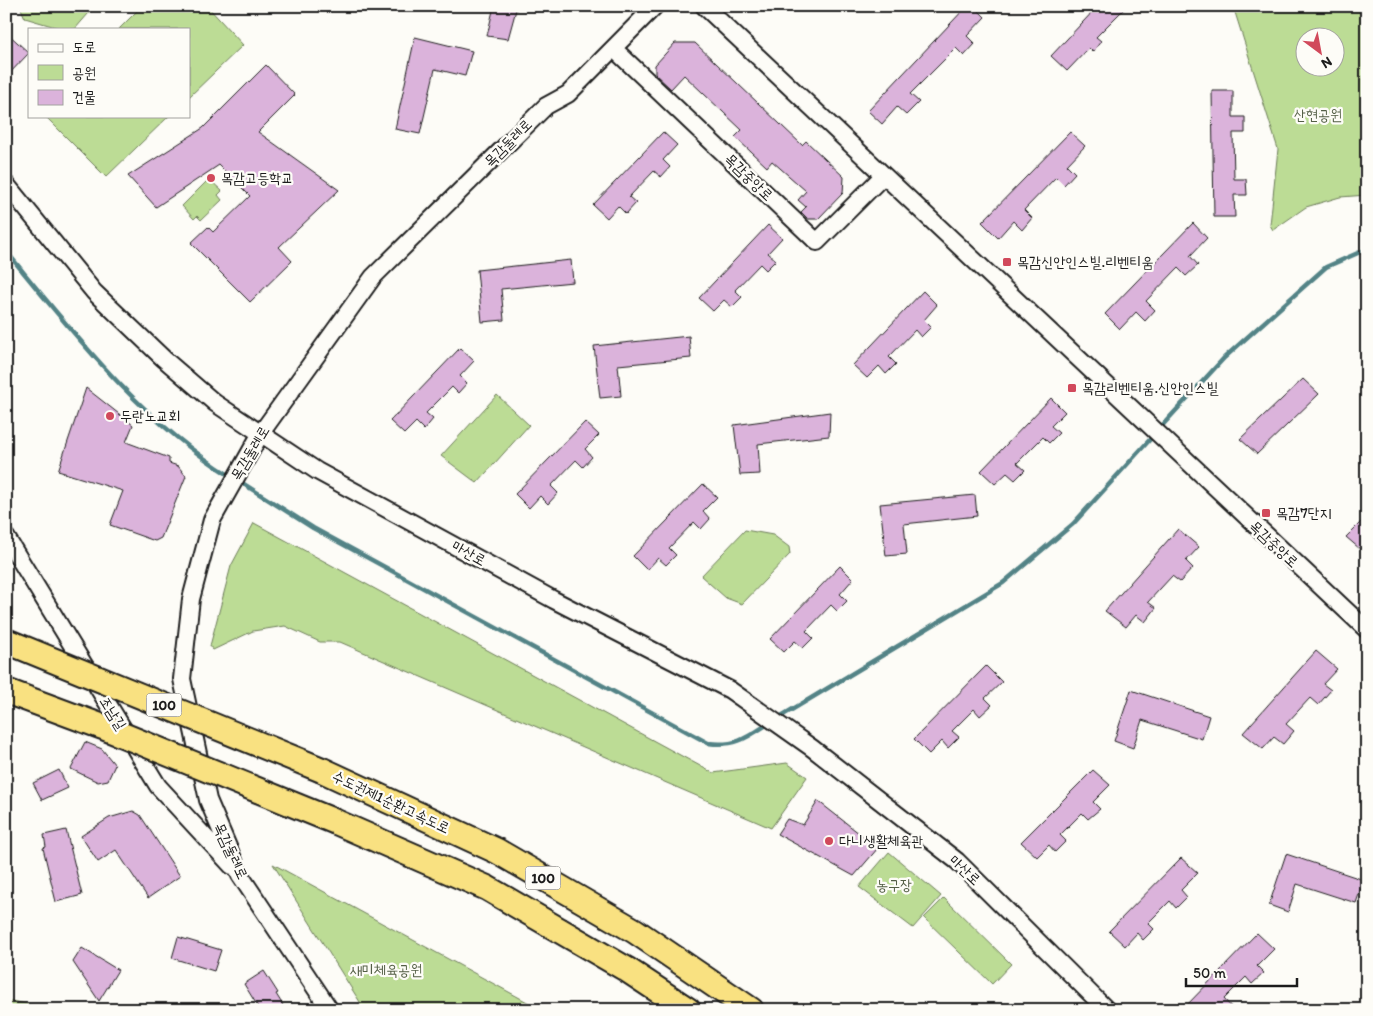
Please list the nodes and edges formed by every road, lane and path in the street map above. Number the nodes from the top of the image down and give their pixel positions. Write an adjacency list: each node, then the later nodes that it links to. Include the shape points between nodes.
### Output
1 (655, 6): 3 (street, 목감둘레로)
2 (704, 6): 4 (street)
3 (614, 49): 4 (street, 목감중앙로, via 817,242); 6 (street, 목감둘레로, via 568,94 546,106 373,277)
4 (883, 176): 8 (street, 목감중앙로)
5 (6, 184): 6 (street, 마산로, via 94,292 215,403)
6 (260, 433): 11 (street, 목감둘레로, via 212,520 191,599 182,679 208,800); 15 (street, 마산로, via 318,471 554,600 730,690 810,747 957,861)
7 (6, 537): 11 (street, 조남길, via 158,786)
8 (1367, 630)
9 (6, 641): 14 (highway, 수도권제1순환고속도로 / 100, bridge, via 322,770 497,851 635,931)
10 (6, 691): 13 (highway, 100, bridge, via 336,822 487,888 626,969)
11 (240, 875): 12 (street, 목감둘레로)
12 (330, 1010)
13 (688, 1010)
14 (751, 1010)
15 (1107, 1010)

